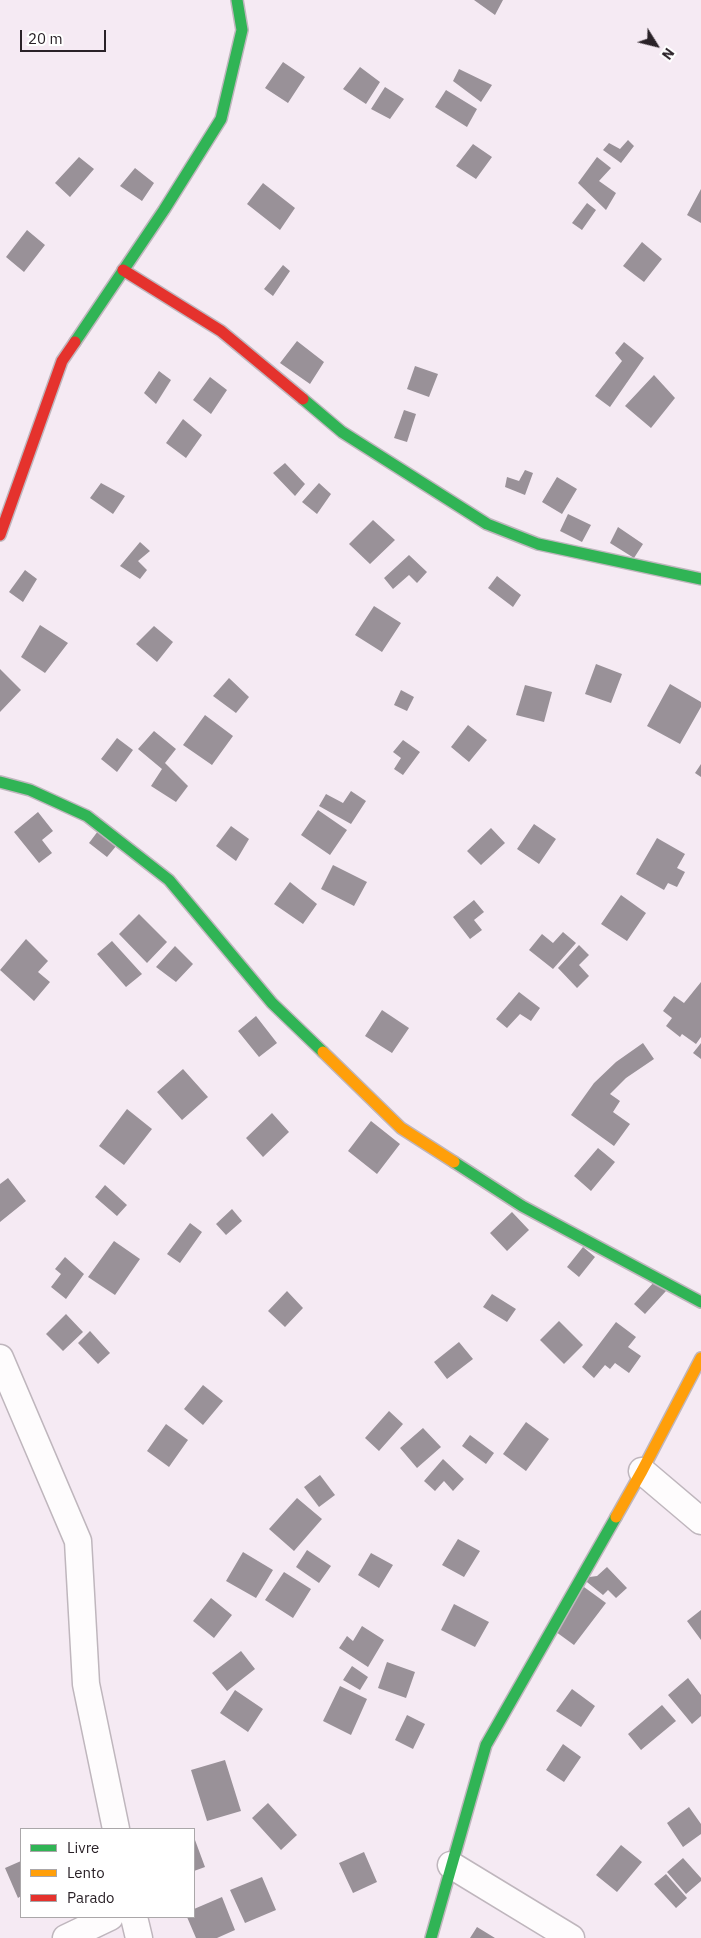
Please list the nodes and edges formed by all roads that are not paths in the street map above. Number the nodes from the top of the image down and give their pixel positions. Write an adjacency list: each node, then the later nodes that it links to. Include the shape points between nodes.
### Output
1 (237, 0): 2 (street, via 242,30 221,119)
2 (123, 270): 3 (street, via 62,361); 4 (street, via 221,331 342,432 487,524 538,544)
3 (0, 535)
4 (701, 579)
5 (0, 782): 6 (street, via 30,790 87,816 169,880 272,1003 401,1128 522,1206)
6 (701, 1302)
7 (0, 1358): 11 (street, via 78,1541 86,1684)
8 (701, 1358): 9 (street)
9 (642, 1470): 10 (street); 12 (street, via 486,1745)
10 (701, 1521)
11 (116, 1828)
12 (451, 1865): 17 (street); 18 (street)
13 (108, 1918): 15 (street)
14 (134, 1918): 16 (street)
15 (66, 1938)
16 (139, 1938)
17 (431, 1938)
18 (571, 1938)

